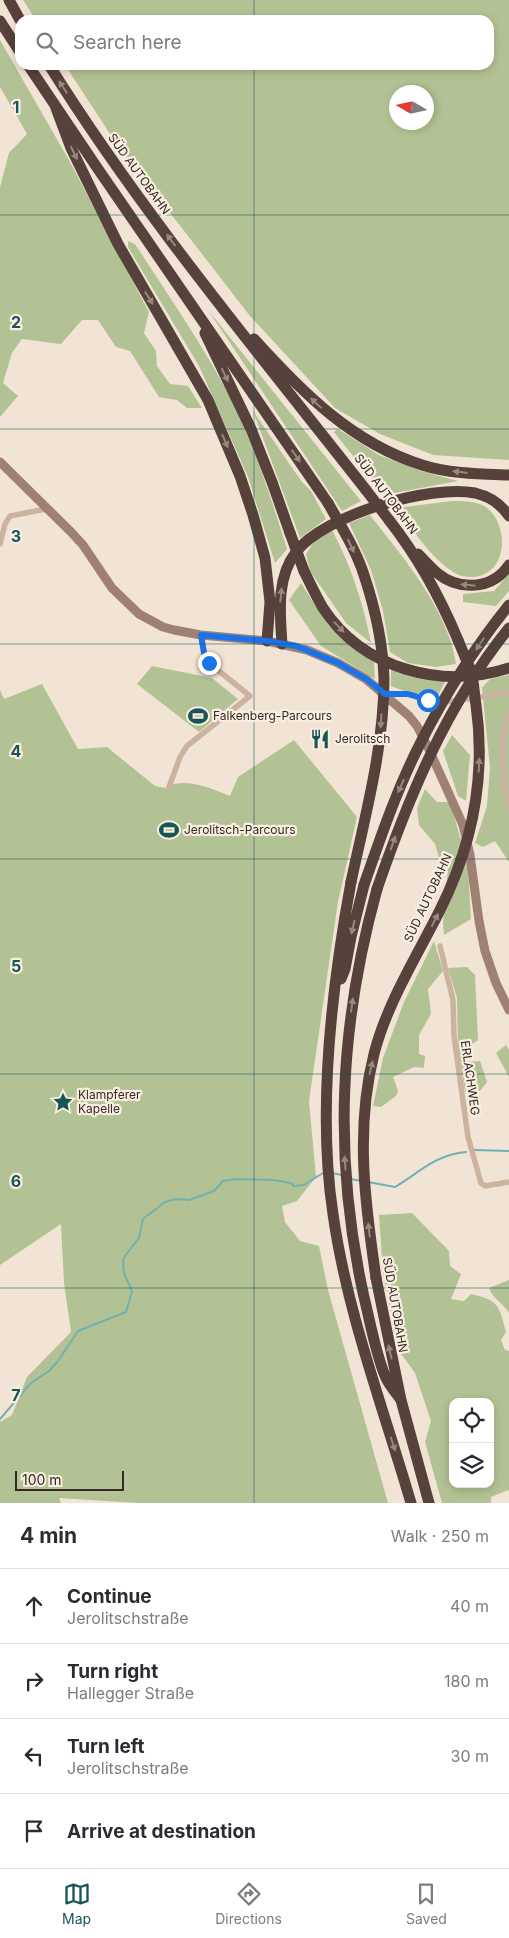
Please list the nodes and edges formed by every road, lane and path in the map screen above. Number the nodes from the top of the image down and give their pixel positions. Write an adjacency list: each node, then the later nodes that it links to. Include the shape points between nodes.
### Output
1 (9, 0): 2 (highway)
2 (17, 15)
3 (0, 21): 4 (highway)
4 (15, 44)
5 (31, 70): 7 (highway)
6 (52, 70): 8 (highway, SÜD AUTOBAHN, one-way to 6, via 119,170)
7 (56, 108): 9 (highway); 20 (highway, one-way to 20, via 71,148 118,244 208,400 234,462 265,558 270,602)
8 (220, 308): 11 (highway, one-way to 8, via 465,473 422,465 368,442 324,410); 14 (highway, SÜD AUTOBAHN, bridge)
9 (198, 315): 22 (highway, one-way to 22, bridge, via 251,429 304,571 324,609 338,626 365,650 396,666 417,672 452,678); 29 (highway, one-way to 29, bridge, via 328,503 363,573 376,618 384,680 380,738 344,918)
10 (0, 462): 12 (main road)
11 (509, 475)
12 (46, 509): 15 (street, via 10,516); 19 (main road, via 72,532 128,605 163,627)
13 (509, 516): 21 (highway, one-way to 13, via 281,589 290,561 296,551 316,534 340,520 390,502 449,492 477,494 501,506)
14 (406, 542): 16 (highway, one-way to 14, via 489,583 463,586 438,573); 32 (highway, SÜD AUTOBAHN, one-way to 14, bridge, via 387,1341 367,1211 363,1160 364,1104 375,1052 390,1010 454,881 476,802 479,755 471,673 443,604)
15 (0, 544)
16 (509, 566)
17 (509, 605): 29 (highway, one-way to 29, bridge, via 462,671 422,740 388,816 364,885 345,969)
18 (509, 628): 32 (highway, one-way to 18, bridge, via 386,1378 361,1281 347,1184 344,1088 355,983 377,889 400,821 431,750 464,691)
19 (201, 635): 20 (main road); 26 (street, via 209,663 250,696 188,746 180,757)
20 (267, 641): 21 (main road)
21 (282, 644): 24 (main road, via 338,663)
22 (509, 668)
23 (509, 693): 24 (street, via 446,702 408,694)
24 (385, 694): 30 (main road, via 417,726 463,825 485,951)
25 (509, 714): 27 (street, via 505,723 502,764)
26 (169, 787)
27 (509, 806)
28 (440, 946): 31 (street, ERLACHWEG, via 454,1000 454,1036 472,1157 484,1186)
29 (334, 994): 33 (highway, one-way to 33, via 328,1109 332,1213 346,1284)
30 (509, 1010)
31 (509, 1182)
32 (401, 1400): 34 (highway, SÜD AUTOBAHN)
33 (411, 1503)
34 (429, 1503)

